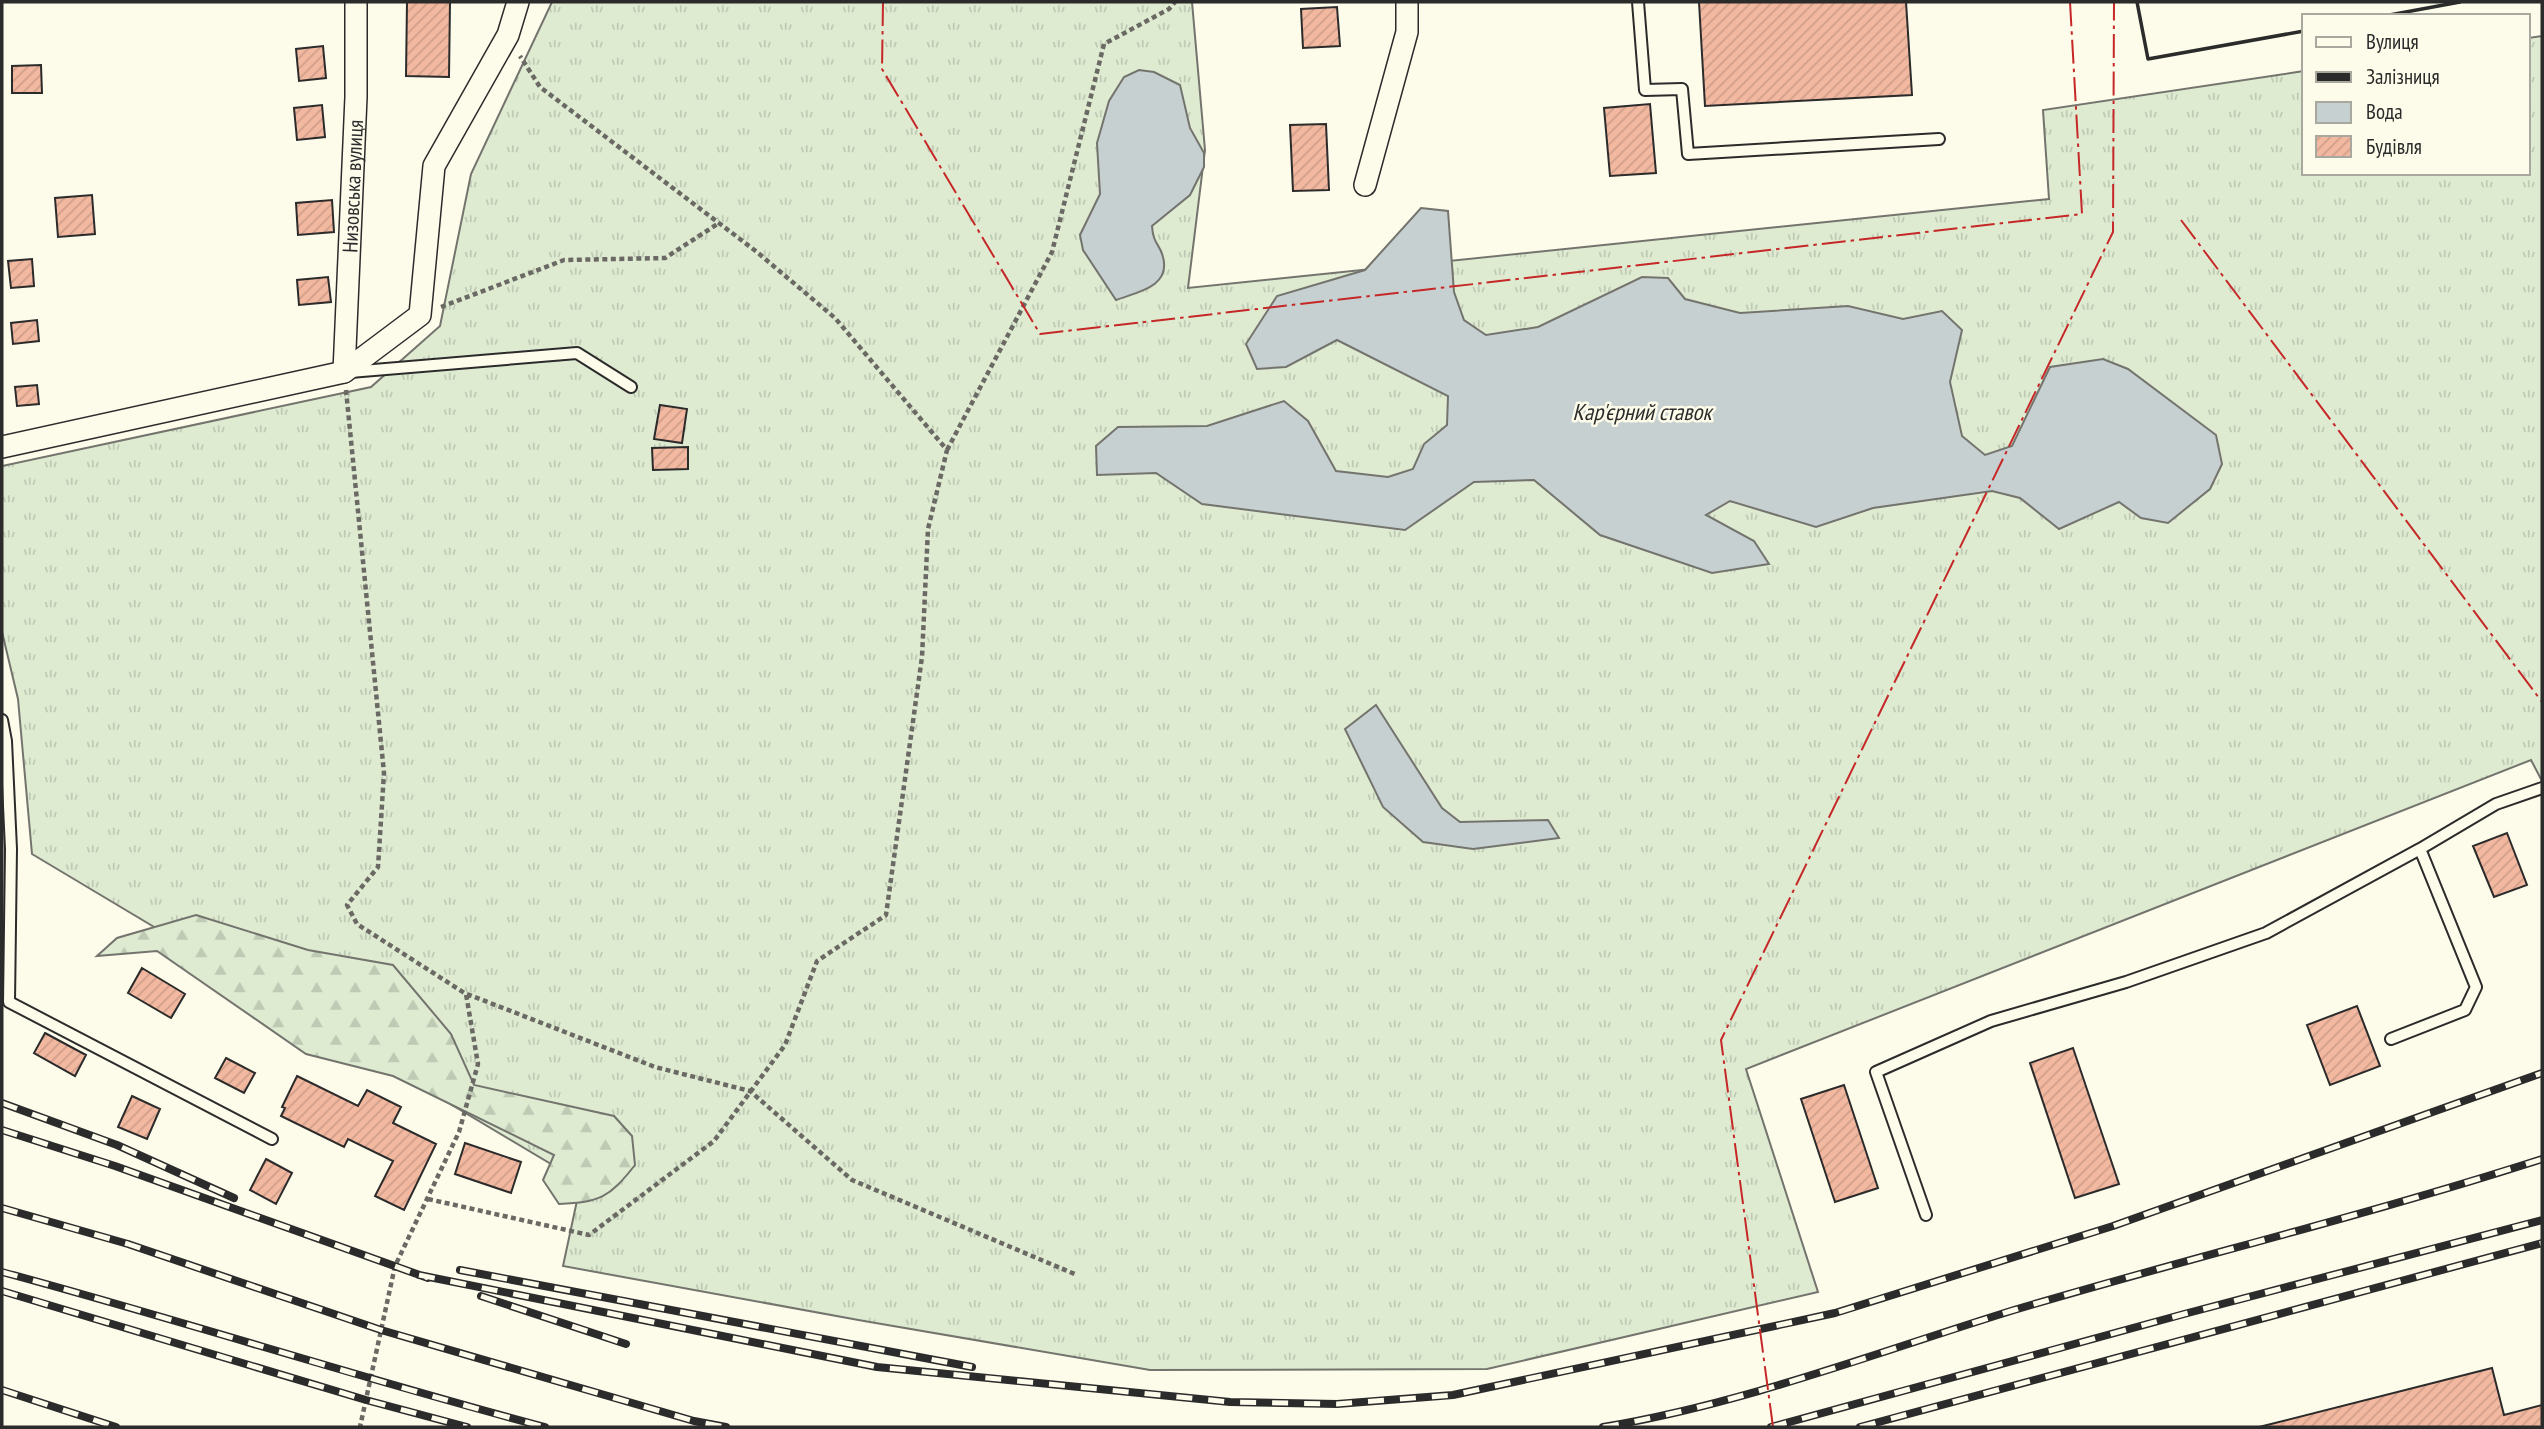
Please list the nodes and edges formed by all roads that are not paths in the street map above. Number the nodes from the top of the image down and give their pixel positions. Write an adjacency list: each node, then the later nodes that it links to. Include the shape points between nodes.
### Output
1 (356, 2): 7 (street, Низовська вулиця)
2 (519, 2): 7 (street, via 508,35 434,166 420,314)
3 (1407, 2): 6 (street, via 1407,32)
4 (1638, 2): 5 (lane, via 1645,90 1682,89 1688,154)
5 (1939, 139)
6 (1365, 185)
7 (344, 372): 8 (lane, via 577,353); 9 (street)
8 (631, 387)
9 (2, 447)
10 (2, 720): 11 (lane)
11 (4, 740): 15 (lane, via 11,849 9,1002)
12 (2542, 788): 13 (lane, via 2496,804)
13 (2420, 849): 14 (lane, via 2476,987 2465,1010); 16 (lane, via 2266,933 2126,982 1991,1021 1876,1072)
14 (2391, 1039)
15 (272, 1139)
16 (1926, 1215)

